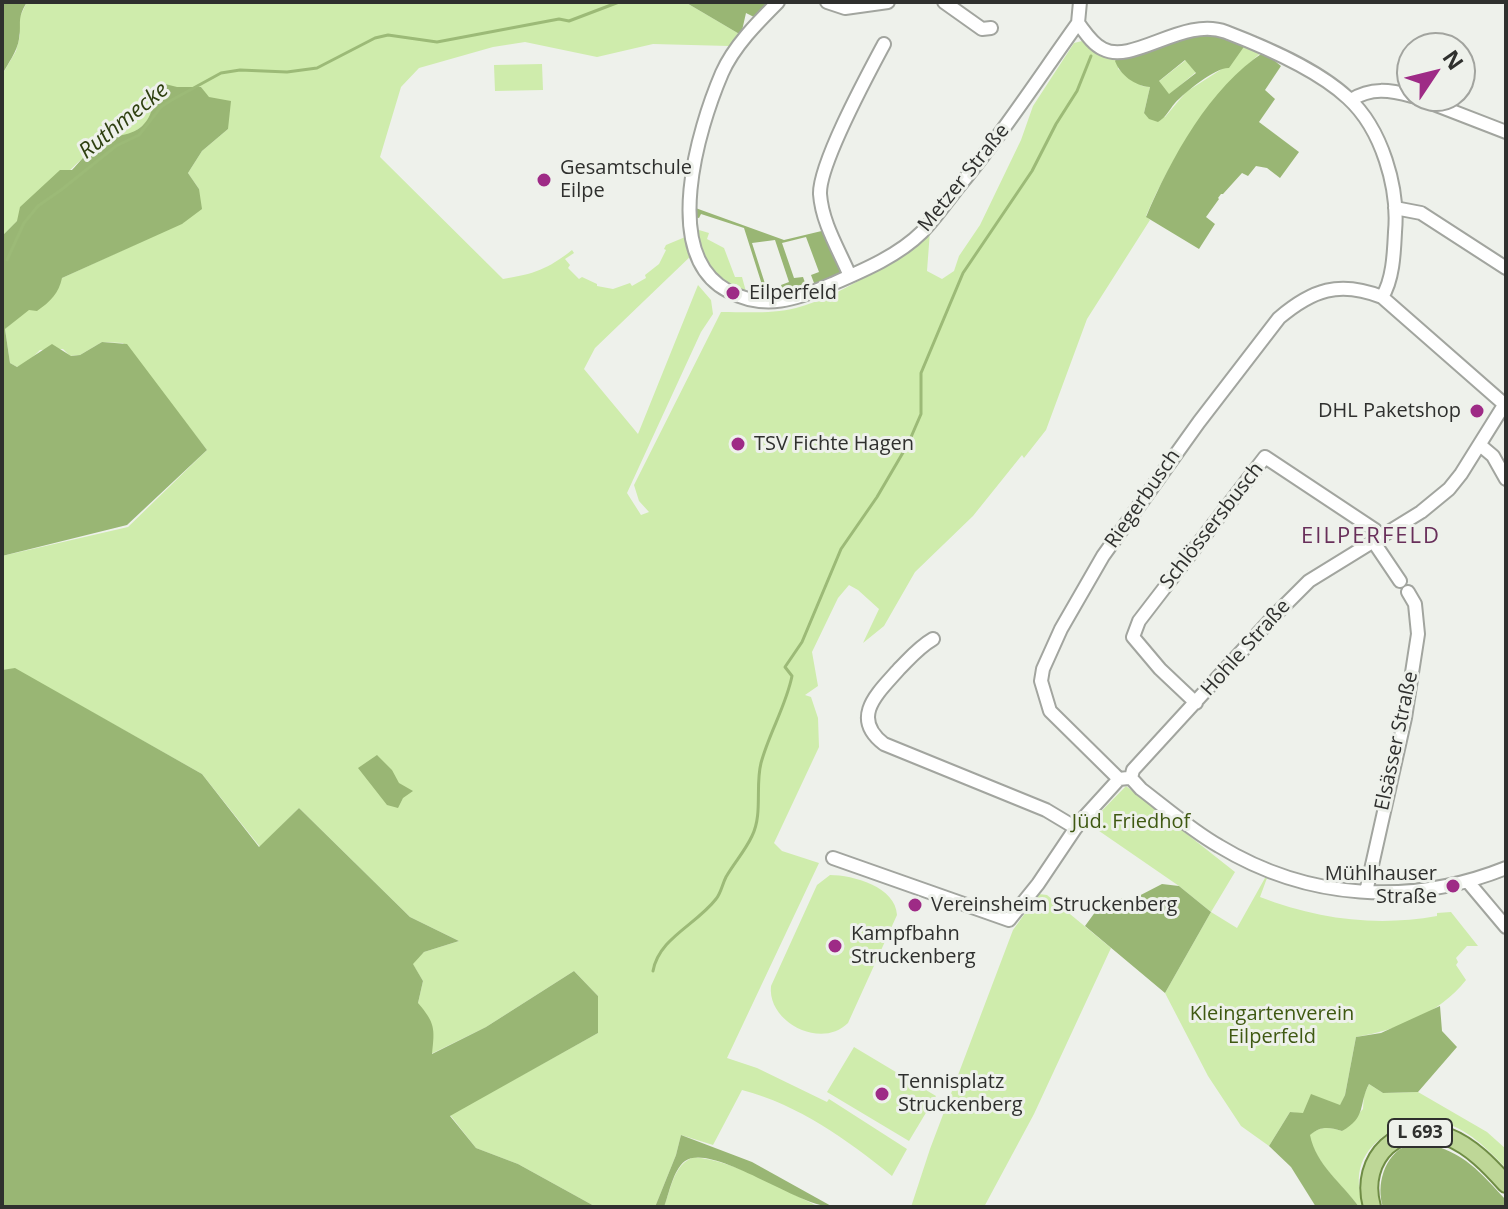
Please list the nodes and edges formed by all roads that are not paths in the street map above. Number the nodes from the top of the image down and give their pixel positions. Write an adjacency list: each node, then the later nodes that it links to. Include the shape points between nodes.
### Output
1 (778, 2): 15 (street, Metzer Straße, via 750,30 724,70 700,132 689,216 692,245 717,284 758,301 801,298)
2 (827, 2): 3 (street, via 845,8)
3 (888, 2)
4 (944, 2): 7 (street, via 982,29)
5 (1080, 2): 6 (street, Metzer Straße)
6 (1078, 23): 10 (street, via 1102,49 1120,53 1180,32 1225,31 1266,48); 15 (street, Metzer Straße, via 995,143 920,234)
7 (991, 28)
8 (884, 44): 15 (street, via 820,180 823,212)
9 (1396, 93): 10 (street, via 1376,90)
10 (1351, 100): 13 (street, via 1378,142)
11 (1454, 112): 12 (street)
12 (1506, 132)
13 (1395, 208): 14 (street, via 1421,213); 16 (street, via 1388,287)
14 (1506, 268)
15 (850, 276)
16 (1382, 297): 17 (street); 23 (street, Riegerbusch, via 1337,288 1301,300 1279,318 1158,477 1082,591 1048,657 1041,681 1044,695 1050,711)
17 (1505, 403): 18 (street, Hohle Straße)
18 (1480, 445): 19 (street); 20 (street, Hohle Straße, via 1449,489)
19 (1506, 479)
20 (1377, 539): 22 (street, Hohle Straße, via 1300,589); 22 (street, Schlössersbusch, via 1375,530 1265,457 1139,621 1133,637); 28 (street, Elsässer Straße, via 1415,604 1418,634)
21 (933, 639): 24 (street, via 873,698 869,728 884,744 1046,810)
22 (1196, 703): 23 (street, Hohle Straße)
23 (1125, 779): 24 (street, Hohle Straße); 28 (street, Riegerbusch, via 1199,834 1267,871)
24 (1076, 828): 25 (street, Hohle Straße, via 1009,920)
25 (833, 858)
26 (1506, 868): 27 (street, Riegerbusch)
27 (1469, 883): 28 (street, Riegerbusch); 29 (street)
28 (1366, 892)
29 (1506, 927)
30 (1506, 1184): 31 (main road, L 693, via 1448,1137 1412,1133 1377,1156 1371,1168)
31 (1372, 1207)

